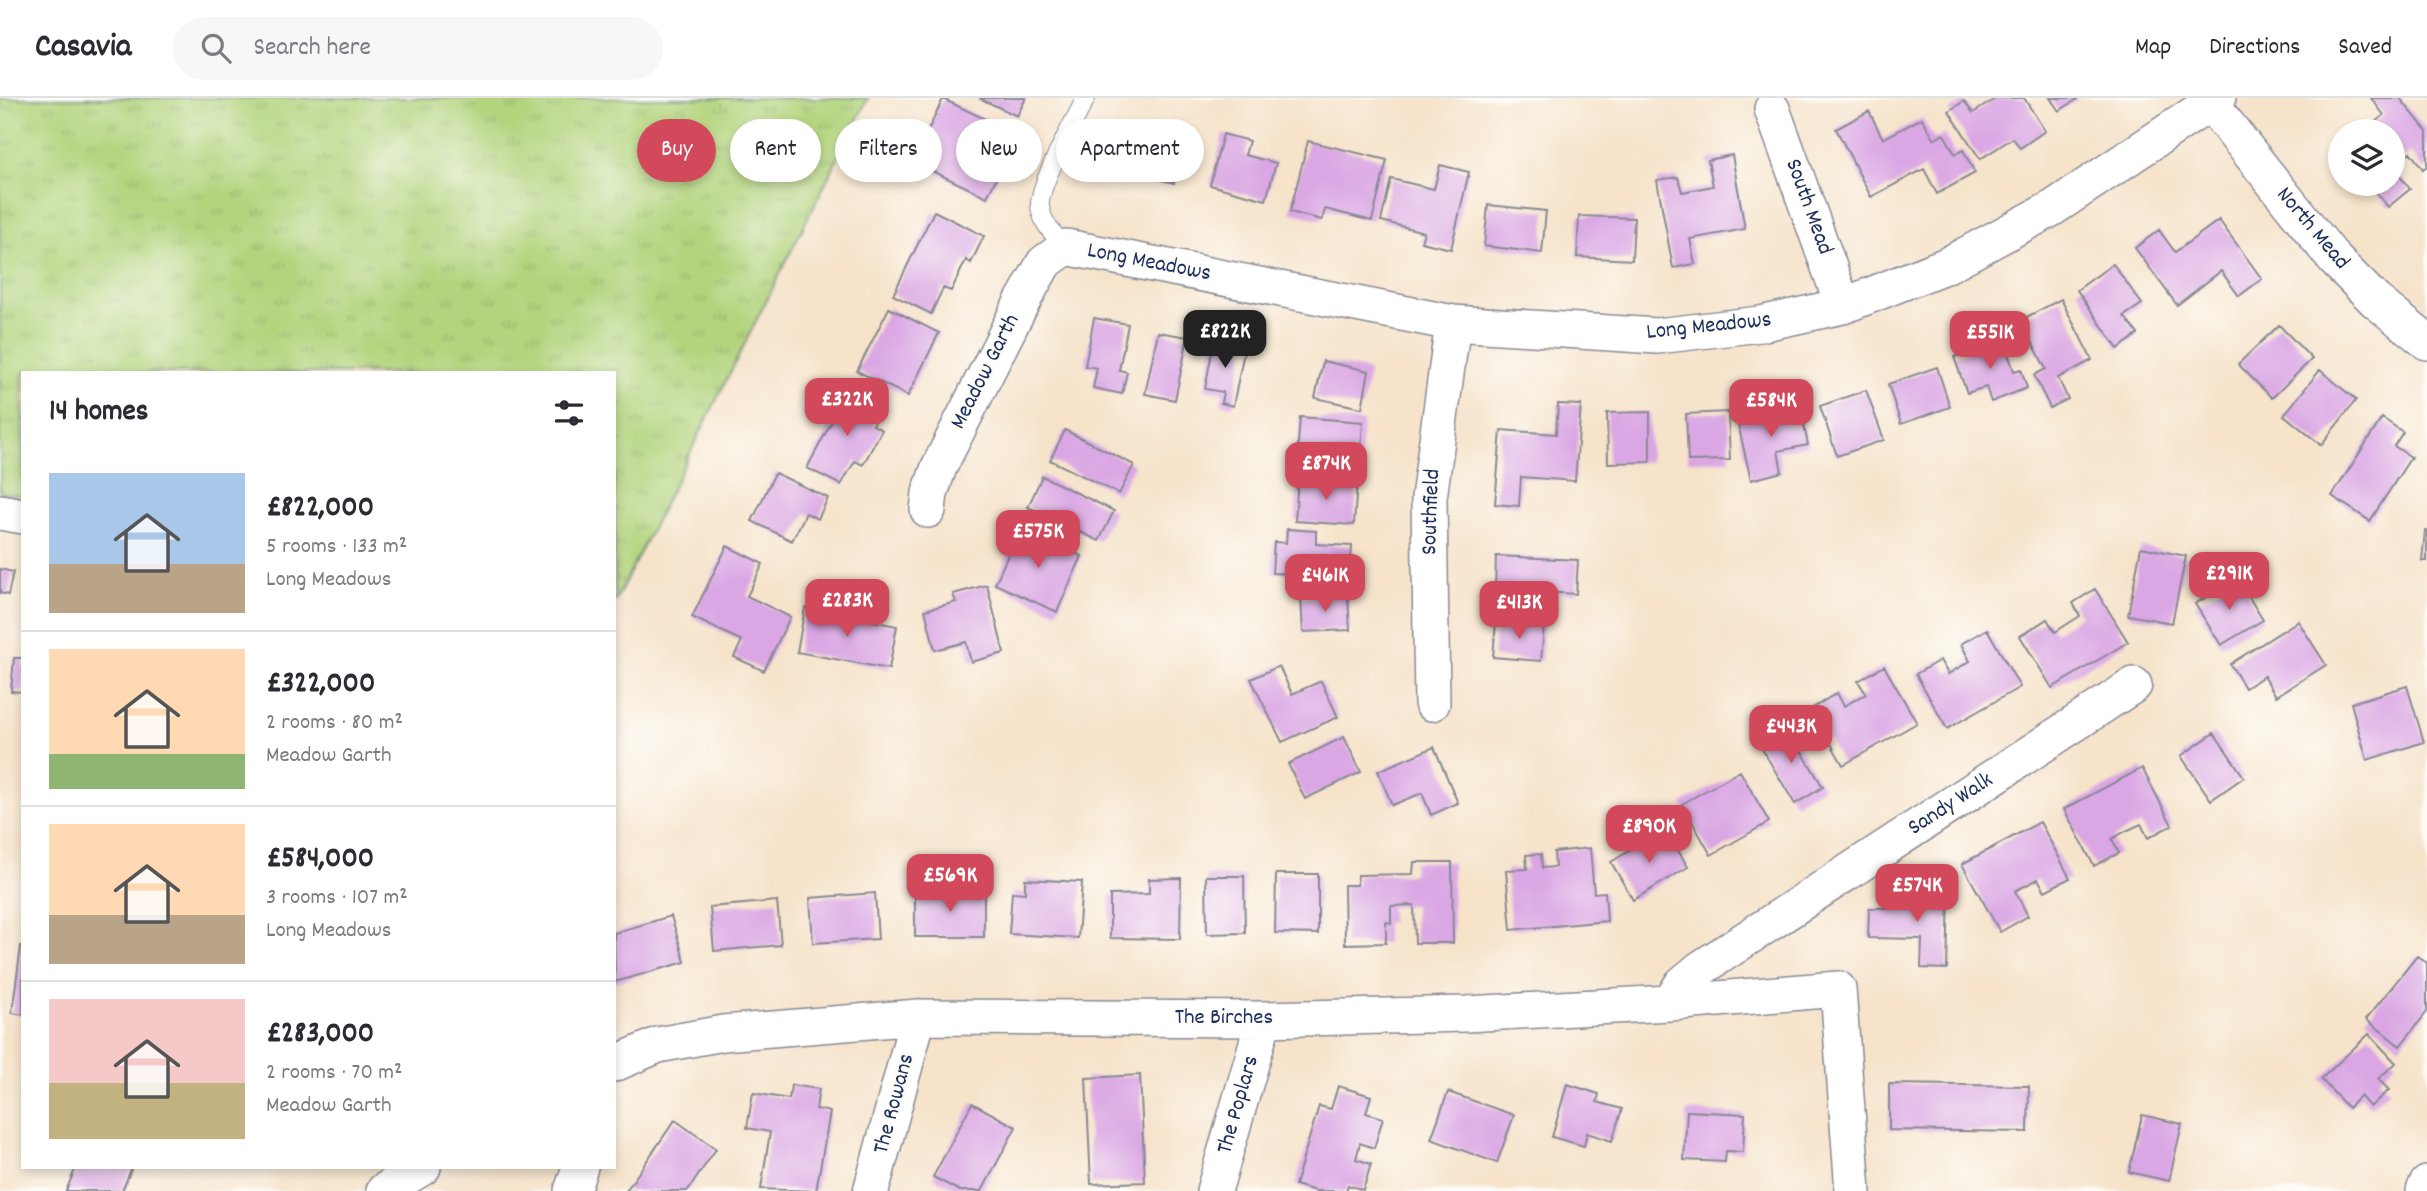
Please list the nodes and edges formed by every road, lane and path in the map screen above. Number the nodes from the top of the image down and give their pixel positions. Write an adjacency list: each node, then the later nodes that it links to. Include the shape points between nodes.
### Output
1 (1086, 98): 4 (lane, via 1039,205 1046,226)
2 (2214, 101): 5 (street, Long Meadows, via 2053,208 1947,265); 7 (street, North Mead, via 2336,260)
3 (1772, 109): 5 (street, South Mead)
4 (1066, 247): 6 (street, Long Meadows); 8 (street, Meadow Garth, via 1044,263 1020,306 939,467)
5 (1843, 306): 6 (street, Long Meadows, via 1760,324 1657,336)
6 (1453, 323): 12 (street, Southfield, via 1429,498)
7 (2427, 342)
8 (928, 510)
9 (0, 512): 10 (street)
10 (21, 516)
11 (2134, 685): 13 (street, Sandy Walk, via 1700,969 1682,984)
12 (1432, 703)
13 (1670, 1003): 15 (street, The Birches); 24 (street, The Birches, via 1838,989)
14 (918, 1017): 15 (street, The Birches); 16 (street, The Birches, via 723,1033 658,1045); 22 (street, The Rowans)
15 (1264, 1019): 23 (street, The Poplars)
16 (616, 1062)
17 (420, 1169): 20 (street)
18 (579, 1169): 21 (street)
19 (2427, 1184): 25 (street)
20 (384, 1191)
21 (572, 1191)
22 (871, 1191)
23 (1214, 1191)
24 (1853, 1191)
25 (2424, 1191)

